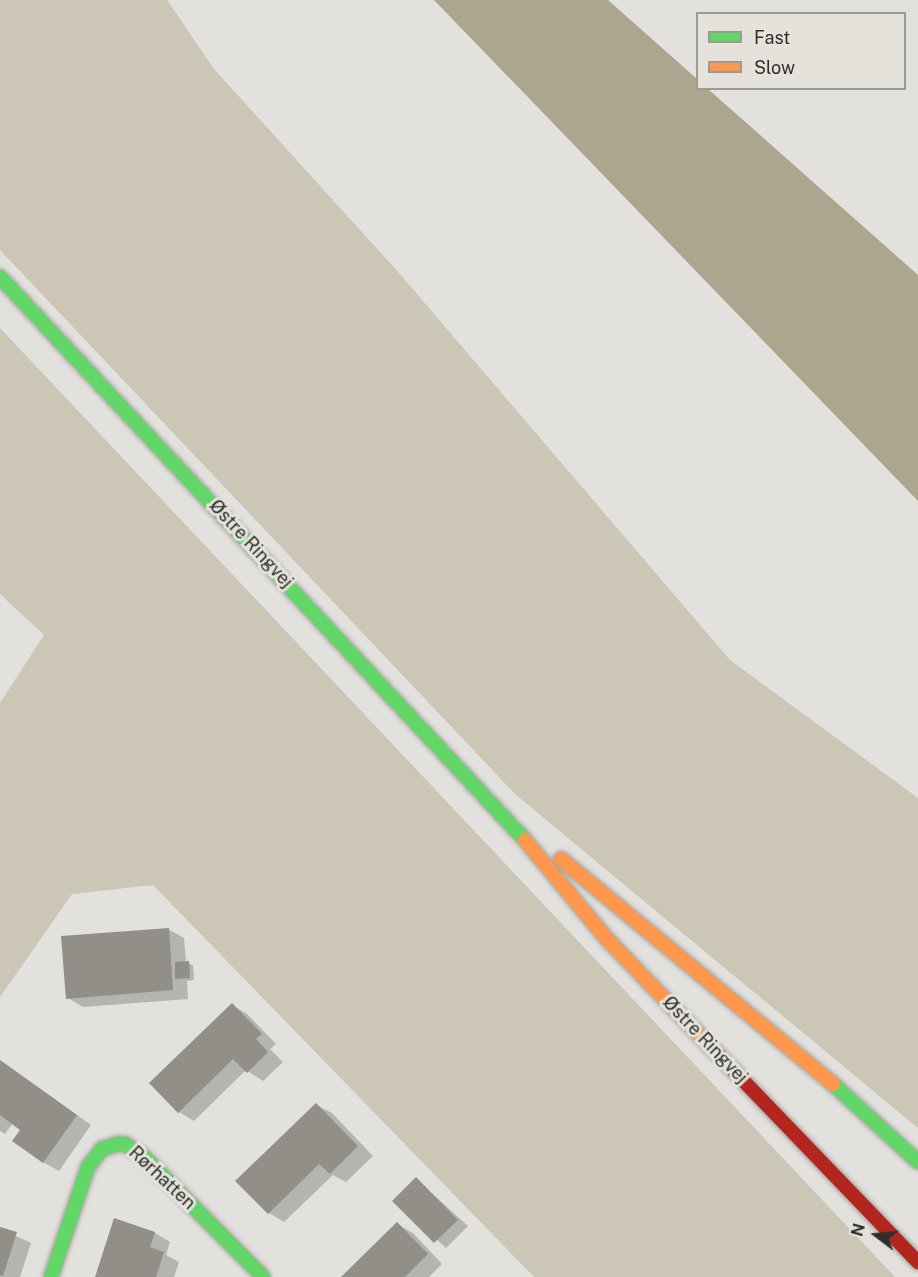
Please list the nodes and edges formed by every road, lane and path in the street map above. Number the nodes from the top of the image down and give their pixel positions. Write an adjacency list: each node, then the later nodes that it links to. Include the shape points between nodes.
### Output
1 (0, 277): 2 (main road, Østre Ringvej)
2 (501, 810): 3 (main road, Østre Ringvej, via 836,1087); 4 (main road, Østre Ringvej, via 606,938)
3 (918, 1162)
4 (918, 1262)
5 (51, 1277): 6 (main road, Rørhatten, via 88,1167 102,1149 117,1144 125,1144 143,1156)
6 (263, 1277)

